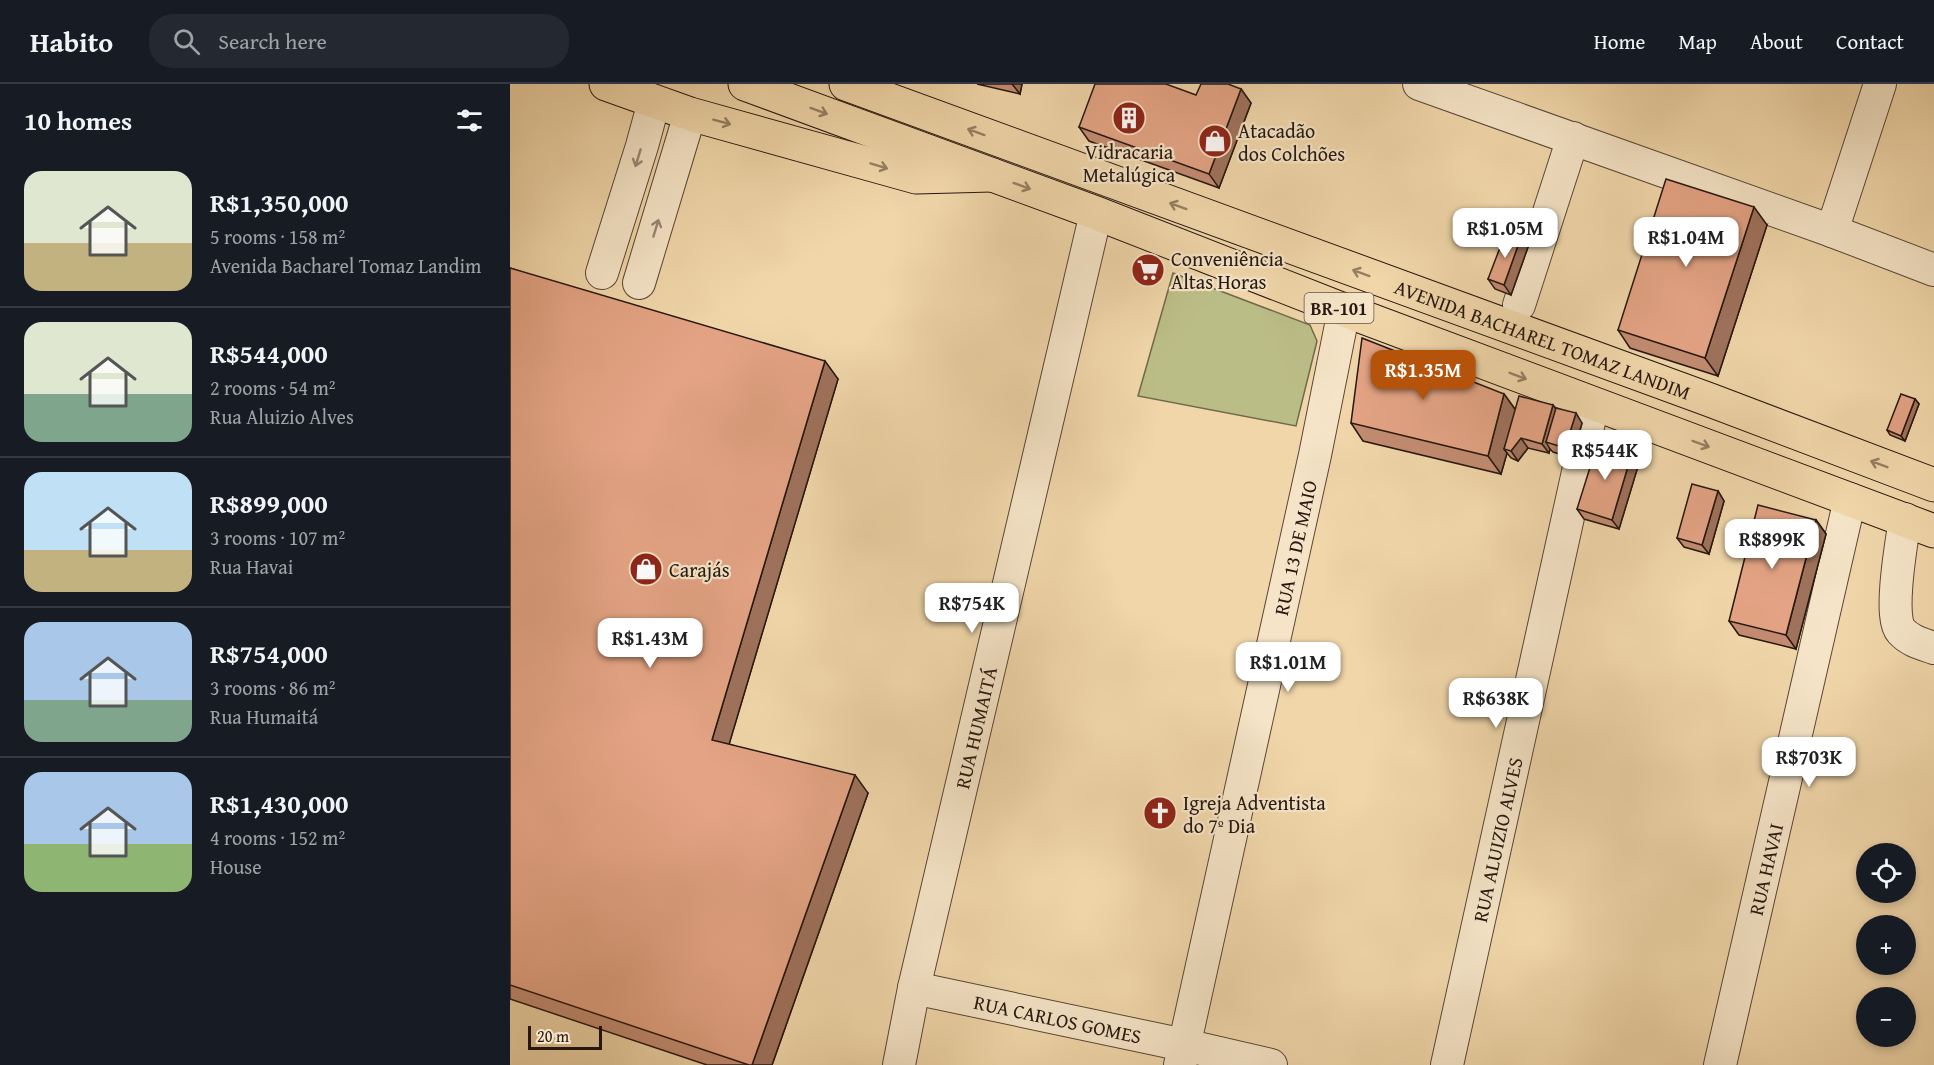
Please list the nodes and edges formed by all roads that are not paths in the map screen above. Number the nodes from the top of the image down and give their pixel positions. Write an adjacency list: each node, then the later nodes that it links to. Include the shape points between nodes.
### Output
1 (606, 84): 7 (main road, AVENIDA BACHAREL TOMAZ LANDIM)
2 (745, 84): 10 (main road, AVENIDA BACHAREL TOMAZ LANDIM / BR-101, one-way to 10)
3 (846, 84): 6 (main road, AVENIDA BACHAREL TOMAZ LANDIM / BR-101)
4 (1419, 84): 9 (street)
5 (1880, 84): 12 (street)
6 (892, 92): 19 (main road, AVENIDA BACHAREL TOMAZ LANDIM / BR-101, one-way to 6)
7 (654, 102): 8 (main road, AVENIDA BACHAREL TOMAZ LANDIM); 14 (street, one-way to 14)
8 (690, 114): 10 (main road, AVENIDA BACHAREL TOMAZ LANDIM, one-way to 10, via 916,177); 15 (street, one-way to 8)
9 (1573, 138): 12 (street); 16 (street)
10 (992, 174): 11 (main road, AVENIDA BACHAREL TOMAZ LANDIM / BR-101, one-way to 11)
11 (1096, 213): 17 (main road, AVENIDA BACHAREL TOMAZ LANDIM / BR-101); 23 (street, RUA HUMAITÁ)
12 (1833, 231): 13 (street)
13 (1934, 270)
14 (602, 273)
15 (639, 283)
16 (1519, 304)
17 (1344, 310): 18 (main road, AVENIDA BACHAREL TOMAZ LANDIM / BR-101, one-way to 18); 24 (street, RUA 13 DE MAIO)
18 (1593, 404): 20 (main road, AVENIDA BACHAREL TOMAZ LANDIM / BR-101, one-way to 20); 27 (street, RUA ALUIZIO ALVES)
19 (1934, 485)
20 (1850, 499): 21 (main road, AVENIDA BACHAREL TOMAZ LANDIM / BR-101); 28 (street, RUA HAVAI)
21 (1919, 525): 22 (street, via 1895,597 1895,612 1898,629 1910,640)
22 (1934, 648)
23 (914, 988): 24 (street, RUA CARLOS GOMES); 25 (street, RUA HUMAITÁ)
24 (1182, 1055): 26 (street, RUA CARLOS GOMES)
25 (899, 1065)
26 (1271, 1065)
27 (1447, 1065)
28 (1720, 1065)

